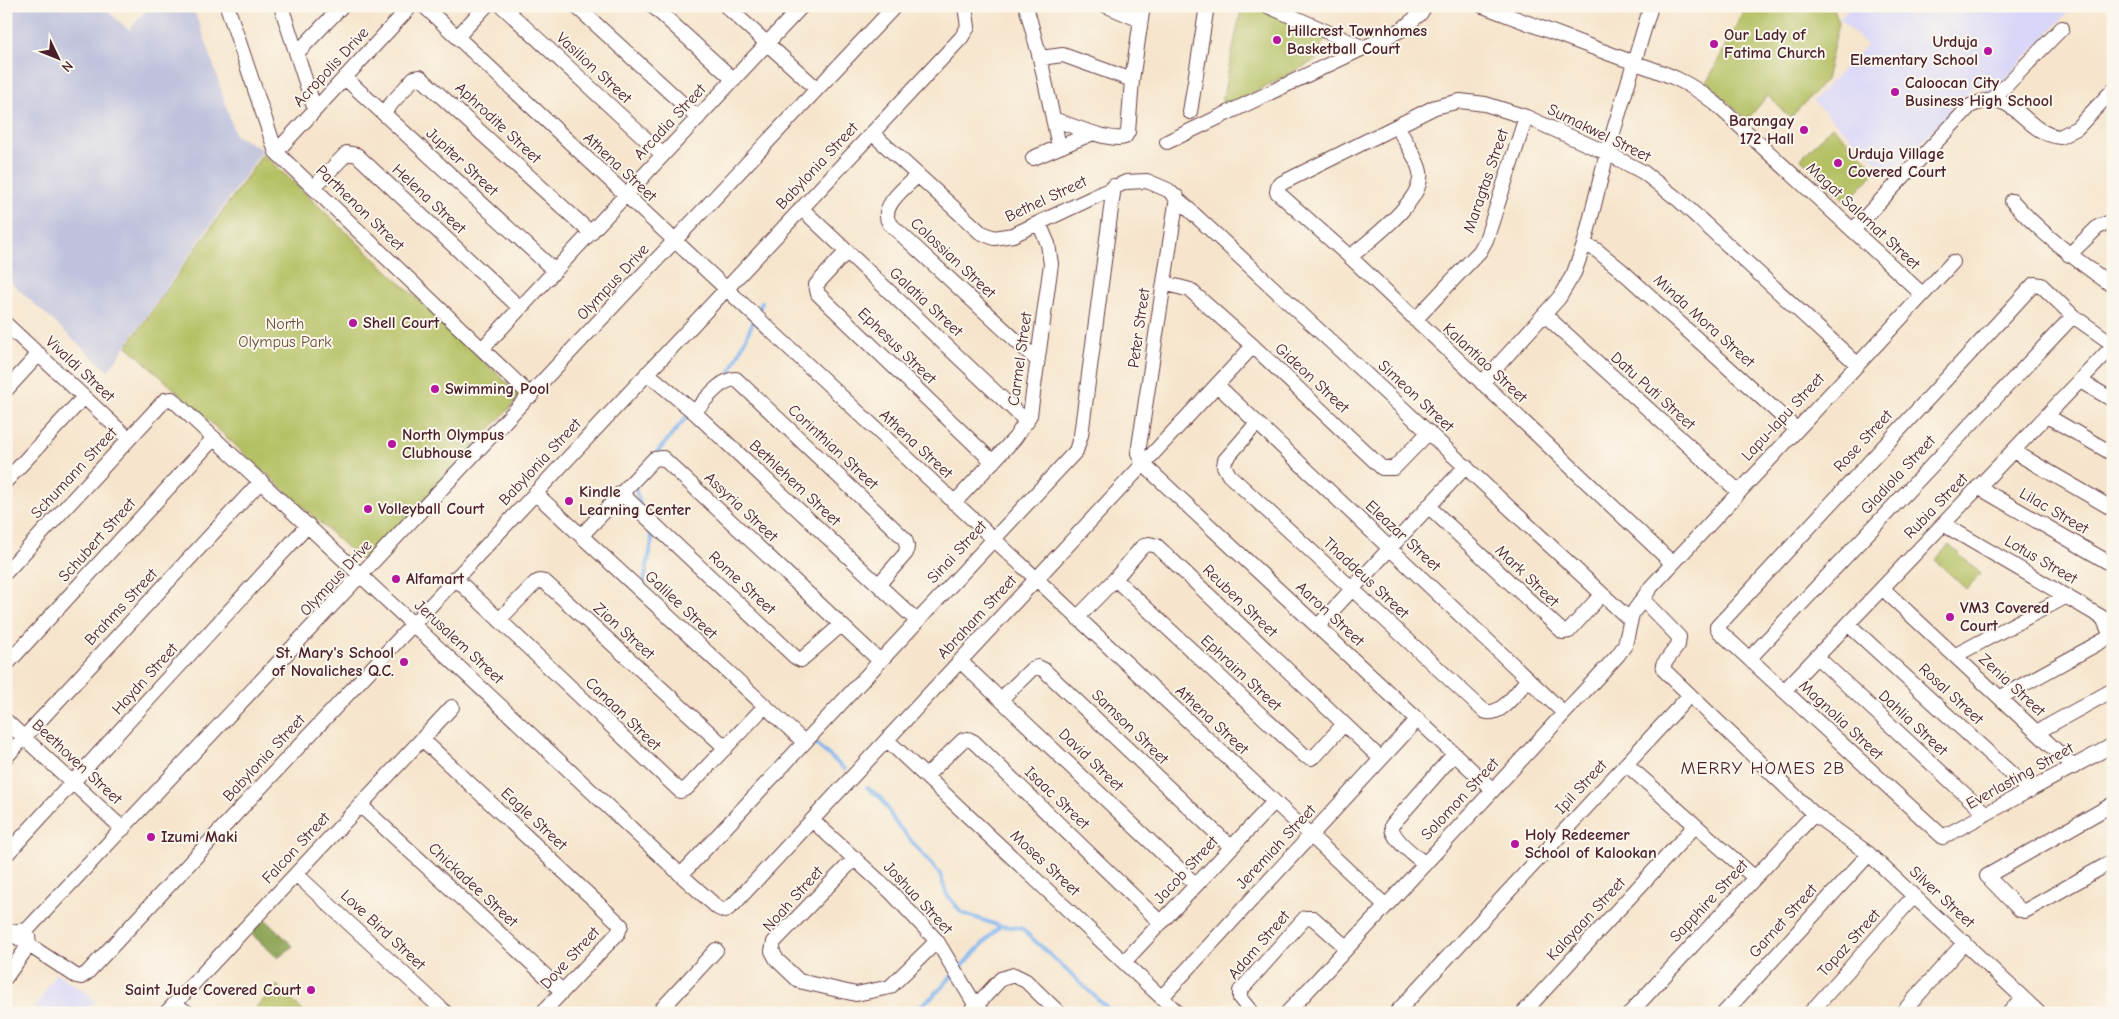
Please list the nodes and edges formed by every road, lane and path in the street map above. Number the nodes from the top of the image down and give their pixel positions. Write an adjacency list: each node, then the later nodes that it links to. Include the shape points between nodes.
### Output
1 (227, 6): 46 (street, Parthenon Street)
2 (281, 6): 26 (street)
3 (342, 6): 26 (street)
4 (411, 6): 29 (street, Acropolis Drive)
5 (424, 6): 23 (street, Athena Street)
6 (486, 6): 23 (street)
7 (502, 6): 48 (street, Vasilion Street)
8 (576, 6): 39 (street)
9 (653, 6): 30 (street)
10 (726, 6): 24 (street)
11 (802, 6): 24 (street, Arcadia Street)
12 (895, 6): 32 (street, Olympus Drive)
13 (965, 6): 42 (street, Babylonia Street, via 968,20 965,33)
14 (1026, 6): 27 (street)
15 (1107, 6): 21 (street)
16 (1207, 6): 36 (street)
17 (1268, 6): 25 (street)
18 (1425, 6): 25 (street, via 1401,30)
19 (1483, 6): 28 (street, Magat Salamat Street)
20 (1651, 6): 28 (street)
21 (1142, 13): 31 (street)
22 (2062, 28): 34 (street)
23 (457, 37): 54 (street, Athena Street)
24 (767, 44): 30 (street, Arcadia Street); 32 (street)
25 (1364, 48): 44 (street)
26 (297, 53): 35 (street)
27 (1040, 58): 31 (street, via 1063,55); 40 (street)
28 (1633, 62): 47 (street); 60 (street, Magat Salamat Street, via 1670,74 1703,93)
29 (345, 78): 35 (street, Acropolis Drive); 37 (street, Jupiter Street)
30 (734, 80): 39 (street, Arcadia Street)
31 (1132, 80): 43 (street, via 1127,134 1120,139)
32 (817, 89): 62 (street, Olympus Drive)
33 (2113, 90): 34 (street, via 2077,128 2060,137 2042,132 2010,105)
34 (1993, 99): 60 (street, via 1982,100 1960,115)
35 (315, 110): 46 (street, Acropolis Drive)
36 (1190, 112)
37 (383, 113): 61 (street, Aphrodite Street, via 414,78 420,77); 68 (street, Jupiter Street)
38 (1526, 117): 41 (street, Sumakwel Street, via 1485,104 1460,101 1435,108); 47 (street, Sumakwel Street); 76 (street, Maragtas Street, via 1480,251)
39 (698, 118): 48 (street, Arcadia Street)
40 (1053, 120): 43 (street); 45 (street)
41 (1398, 126): 53 (street, Sumakwel Street); 66 (street, via 1420,170 1417,190 1398,214)
42 (872, 133): 50 (street, Bethel Street); 57 (street, Babylonia Street)
43 (1093, 133): 45 (street)
44 (1167, 142)
45 (1058, 146): 49 (street)
46 (276, 152): 52 (street, Parthenon Street)
47 (1607, 153): 63 (street); 83 (street, Sumakwel Street, via 1643,172 1680,201)
48 (663, 156): 54 (street, Arcadia Street)
49 (1033, 158)
50 (918, 175): 59 (street, Bethel Street, via 986,236 1004,238); 82 (street, Colossian Street, via 890,205 886,214 889,223)
51 (1114, 186): 55 (street, Bethel Street, via 1147,181 1159,184); 59 (street, Bethel Street); 118 (street, Sinai Street, via 1080,443)
52 (314, 187): 73 (street, Helena Street, via 347,153 356,155); 80 (street, Parthenon Street)
53 (1278, 187): 66 (street, Kalantiao Street, via 1278,192)
54 (625, 196): 61 (street, Arcadia Street); 62 (street, Athena Street)
55 (1177, 197): 69 (street, Peter Street); 98 (street, Simeon Street)
56 (2012, 200): 65 (street, via 2036,227)
57 (801, 208): 64 (street, Galatia Street); 71 (street, Babylonia Street)
58 (2113, 221): 65 (street, via 2098,227)
59 (1039, 223): 82 (street, Carmel Street, via 1048,244 1051,264)
60 (1853, 230): 72 (street, Magat Salamat Street)
61 (591, 233): 68 (street, Arcadia Street)
62 (674, 242): 71 (street, Athena Street); 89 (street, Olympus Drive)
63 (1584, 245): 74 (street, via 1568,286); 97 (street, Minda Mora Street, via 1595,249 1621,270)
64 (847, 251): 95 (street, Galatia Street); 103 (street, Ephesus Street, via 819,281 818,294)
65 (2069, 255): 70 (street)
66 (1350, 257): 76 (street, Kalantiao Street)
67 (1953, 262): 72 (street, Lapu-lapu Street)
68 (555, 271): 73 (street, Arcadia Street)
69 (1164, 283): 79 (street, Gideon Street, via 1190,290); 104 (street, Peter Street, via 1138,453)
70 (2113, 286)
71 (725, 289): 84 (street, Babylonia Street); 112 (street, Athena Street)
72 (1922, 294): 83 (street, Lapu-lapu Street)
73 (520, 308): 80 (street, Arcadia Street)
74 (1545, 315): 86 (street); 109 (street, Datu Puti Street)
75 (2073, 316): 78 (street); 141 (street, Rose Street, via 2037,283 2034,284); 145 (street, Gladiola Street)
76 (1415, 320): 86 (street, Kalantiao Street)
77 (6, 324): 81 (street, Vivaldi Street)
78 (2113, 345): 85 (street, Rubia Street)
79 (1253, 346): 87 (street, Abraham Street); 98 (street, Gideon Street, via 1382,468 1394,468)
80 (482, 349): 89 (street, Parthenon Street)
81 (39, 354): 88 (street); 90 (street, Vivaldi Street)
82 (1038, 360): 95 (street, Carmel Street)
83 (1857, 364): 97 (street, Lapu-lapu Street)
84 (647, 373): 93 (street, Bethlehem Street); 110 (street, Babylonia Street)
85 (2080, 381): 92 (street); 94 (street, Rubia Street)
86 (1482, 383): 120 (street, Kalantiao Street)
87 (1217, 385): 96 (street, Eleazar Street); 104 (street, Abraham Street)
88 (6, 390)
89 (531, 396): 123 (street, Olympus Drive)
90 (84, 397): 100 (street, Vivaldi Street); 106 (street)
91 (169, 399): 99 (street, Jerusalem Street); 100 (street, Schumann Street)
92 (2113, 400)
93 (694, 412): 127 (street, Bethlehem Street); 127 (street, Corinthian Street, via 723,383 736,379 905,539 906,553)
94 (2047, 416): 101 (street, Rubia Street); 102 (street)
95 (1027, 422): 103 (street, Carmel Street)
96 (1257, 423): 119 (street, Eleazar Street); 129 (street, Thaddeus Street, via 1228,455 1224,466 1226,470)
97 (1796, 429): 109 (street, Lapu-lapu Street)
98 (1429, 432): 105 (street, Simeon Street)
99 (214, 438): 107 (street, Jerusalem Street); 148 (street, Schubert Street)
100 (129, 439): 122 (street, Schumann Street)
101 (2013, 451): 108 (street, Rubia Street); 114 (street)
102 (2113, 454)
103 (993, 462): 112 (street, Carmel Street)
104 (1143, 464): 125 (street, Abraham Street); 140 (street, Aaron Street)
105 (1466, 466): 113 (street); 130 (street, Simeon Street)
106 (6, 481)
107 (260, 481): 116 (street, Jerusalem Street); 162 (street, Brahms Street)
108 (1978, 487): 115 (street, Rubia Street); 121 (street, Lilac Street)
109 (1739, 492): 120 (street, Lapu-lapu Street)
110 (535, 493): 117 (street, Galilee Street); 124 (street, Babylonia Street)
111 (621, 493): 117 (street, Assyria Street); 139 (street, Rome Street, via 795,657 801,660 807,656); 139 (street, Assyria Street, via 654,459 663,458)
112 (954, 503): 118 (street, Athena Street)
113 (1428, 506): 119 (street); 130 (street, Mark Street, via 1562,632 1569,631)
114 (2113, 509)
115 (1943, 524): 128 (street, Rubia Street); 131 (street, Lotus Street)
116 (308, 525): 123 (street, Jerusalem Street); 174 (street, Haydn Street)
117 (582, 535): 155 (street, Galilee Street)
118 (993, 539): 125 (street, Athena Street); 136 (street, Sinai Street)
119 (1390, 548): 129 (street); 149 (street, Eleazar Street)
120 (1672, 564): 132 (street, Lapu-lapu Street)
121 (2113, 564)
122 (6, 572)
123 (362, 576): 137 (street, Jerusalem Street); 184 (street, Olympus Drive)
124 (455, 578): 134 (street, Canaan Street); 137 (street, Babylonia Street)
125 (1036, 579): 133 (street, Athena Street); 147 (street, Abraham Street)
126 (1115, 579): 133 (street, Reuben Street); 160 (street, Ephraim Street, via 1305,756 1311,758 1317,754); 160 (street, Reuben Street, via 1142,547 1149,544 1157,546)
127 (878, 584): 136 (street, Bethlehem Street)
128 (1882, 588): 138 (street, Rubia Street); 143 (street, Zenia Street)
129 (1352, 590): 140 (street); 149 (street, Thaddeus Street, via 1484,711 1498,710)
130 (1602, 594): 135 (street, Simeon Street)
131 (2067, 596): 142 (street, Lotus Street, via 2103,618); 143 (street)
132 (1642, 599): 135 (street, Solomon Street); 152 (street, Silver Street, via 1679,637 1678,645 1663,668)
133 (1077, 618): 177 (street, Athena Street)
134 (499, 620): 167 (street, Zion Street, via 535,584 545,582); 167 (street, Canaan Street, via 680,791 687,788)
135 (1630, 620): 157 (street, Solomon Street, via 1622,650)
136 (917, 621): 146 (street, Sinai Street)
137 (413, 624): 194 (street, Jerusalem Street); 206 (street, Babylonia Street, via 87,973 81,977)
138 (1848, 624): 144 (street, Rubia Street); 176 (street, Rosal Street)
139 (841, 625): 146 (street, Assyria Street)
140 (1318, 626): 158 (street, Aaron Street)
141 (1717, 627): 145 (street, Magnolia Street)
142 (2112, 635): 153 (street)
143 (1956, 656): 153 (street, Zenia Street)
144 (1817, 657): 150 (street, Rubia Street); 181 (street, Dahlia Street)
145 (1749, 659): 150 (street, Magnolia Street)
146 (880, 660): 165 (street, Sinai Street)
147 (960, 661): 154 (street, David Street); 164 (street, Abraham Street)
148 (6, 665)
149 (1528, 679): 157 (street, Eleazar Street)
150 (1784, 690): 186 (street, Magnolia Street)
151 (2113, 690): 161 (street)
152 (1690, 695): 171 (street, Ipil Street); 180 (street, Silver Street)
153 (2001, 697): 161 (street, Zenia Street)
154 (1002, 698): 187 (street, Samson Street, via 1032,669 1044,670); 196 (street, David Street)
155 (765, 706): 165 (street, Galilee Street); 167 (street, Canaan Street)
156 (452, 707): 163 (street, Falcon Street)
157 (1564, 713): 175 (street, Solomon Street)
158 (1417, 720): 168 (street, Aaron Street); 170 (street, Jeremiah Street)
159 (6, 721): 162 (street, Beethoven Street)
160 (1343, 725): 170 (street, Reuben Street)
161 (2037, 732): 172 (street, Zenia Street)
162 (24, 738): 169 (street, Brahms Street); 174 (street, Beethoven Street)
163 (422, 739): 179 (street, Falcon Street); 201 (street, Eagle Street)
164 (887, 740): 173 (street, Moses Street); 182 (street, Abraham Street)
165 (804, 742): 194 (street, Sinai Street)
166 (2113, 745): 172 (street, Everlasting Street)
167 (726, 748)
168 (1454, 754): 175 (street, Aaron Street); 192 (street, via 1392,825 1395,836)
169 (6, 758)
170 (1381, 759): 185 (street, Jeremiah Street)
171 (1626, 764): 183 (street); 224 (street, Ipil Street)
172 (2074, 767): 176 (street, Everlasting Street)
173 (926, 776): 200 (street, Isaac Street, via 963,740 974,742); 209 (street, Moses Street)
174 (74, 783): 184 (street, Beethoven Street); 189 (street, Haydn Street)
175 (1493, 790): 192 (street, Solomon Street)
176 (2030, 791): 181 (street, Everlasting Street)
177 (1274, 802): 185 (street, Athena Street); 187 (street, Jacob Street)
178 (2113, 804): 191 (street, via 1987,876 2020,910 2025,911)
179 (360, 805): 193 (street, Falcon Street); 211 (street, Chickadee Street)
180 (1814, 814): 188 (street, Silver Street); 195 (street, Sapphire Street)
181 (1986, 814): 186 (street, Everlasting Street)
182 (812, 820): 190 (street, Joshua Street); 199 (street, Abraham Street)
183 (1695, 826): 195 (street); 225 (street, Kalayaan Street)
184 (123, 829): 202 (street, Olympus Drive)
185 (1310, 836): 198 (street, Athena Street); 212 (street, Jeremiah Street)
186 (1943, 837)
187 (1231, 847): 196 (street, Jacob Street)
188 (1869, 854): 197 (street, Silver Street); 227 (street, Garnet Street)
189 (6, 855)
190 (855, 858): 204 (street, Joshua Street); 204 (street, Noah Street, via 774,942 772,951 777,960 798,981 856,994 890,987)
191 (2113, 861)
192 (1425, 864): 198 (street, Solomon Street)
193 (296, 874): 214 (street, Falcon Street); 217 (street, Love Bird Street)
194 (681, 875): 199 (street, Jerusalem Street)
195 (1755, 878): 226 (street, Sapphire Street)
196 (1196, 885): 200 (street, Jacob Street)
197 (1914, 896): 205 (street, Silver Street); 228 (street, Topaz Street)
198 (1386, 906): 207 (street, Solomon Street)
199 (725, 911)
200 (1161, 922): 209 (street, Jacob Street)
201 (621, 926): 211 (street, Dove Street)
202 (28, 930): 203 (street); 206 (street)
203 (7, 932): 206 (street)
204 (937, 941): 215 (street, Joshua Street)
205 (1965, 942): 213 (street, Silver Street); 229 (street)
206 (29, 945): 210 (street)
207 (1346, 948): 222 (street, Adam Street, via 1313,918 1305,918 1240,991 1240,998); 223 (street, Solomon Street)
208 (716, 950): 219 (street)
209 (1124, 962): 212 (street, Moses Street)
210 (6, 977)
211 (562, 991): 218 (street, Dove Street)
212 (1162, 997): 221 (street, Moses Street)
213 (2023, 998): 230 (street); 231 (street, Silver Street)
214 (170, 1008): 216 (street)
215 (976, 1010): 220 (street, via 1001,979 1014,975 1026,981)
216 (188, 1013)
217 (446, 1013)
218 (542, 1013)
219 (658, 1013)
220 (1059, 1013)
221 (1178, 1013)
222 (1252, 1013)
223 (1286, 1013)
224 (1396, 1013)
225 (1522, 1013)
226 (1630, 1013)
227 (1724, 1013)
228 (1810, 1013)
229 (1902, 1013)
230 (2009, 1013)
231 (2039, 1013)

